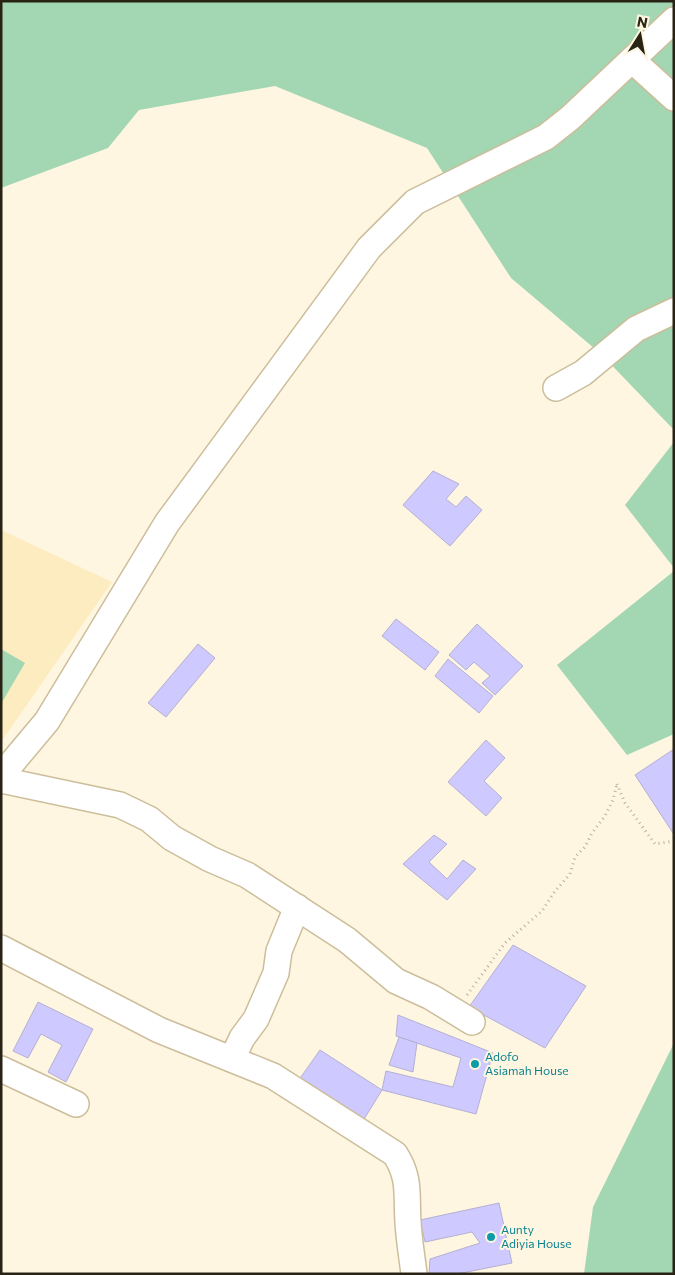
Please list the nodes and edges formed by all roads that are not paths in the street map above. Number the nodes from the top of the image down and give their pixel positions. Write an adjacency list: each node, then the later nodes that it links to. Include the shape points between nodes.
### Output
1 (674, 20): 2 (street)
2 (632, 60): 3 (street); 6 (street, via 546,138 415,202 369,248 167,523 47,722)
3 (674, 98)
4 (674, 311): 5 (street, via 636,329 583,373)
5 (556, 388)
6 (1, 776)
7 (1, 780): 8 (street, via 120,805 149,819 172,838 210,859 247,875)
8 (297, 907): 10 (street, via 347,940 396,981); 11 (street, via 260,1011)
9 (1, 948): 11 (street, via 159,1030)
10 (463, 1016)
11 (232, 1059): 14 (street, via 274,1076 395,1154 407,1183)
12 (1, 1069): 13 (street)
13 (76, 1104)
14 (414, 1274)

